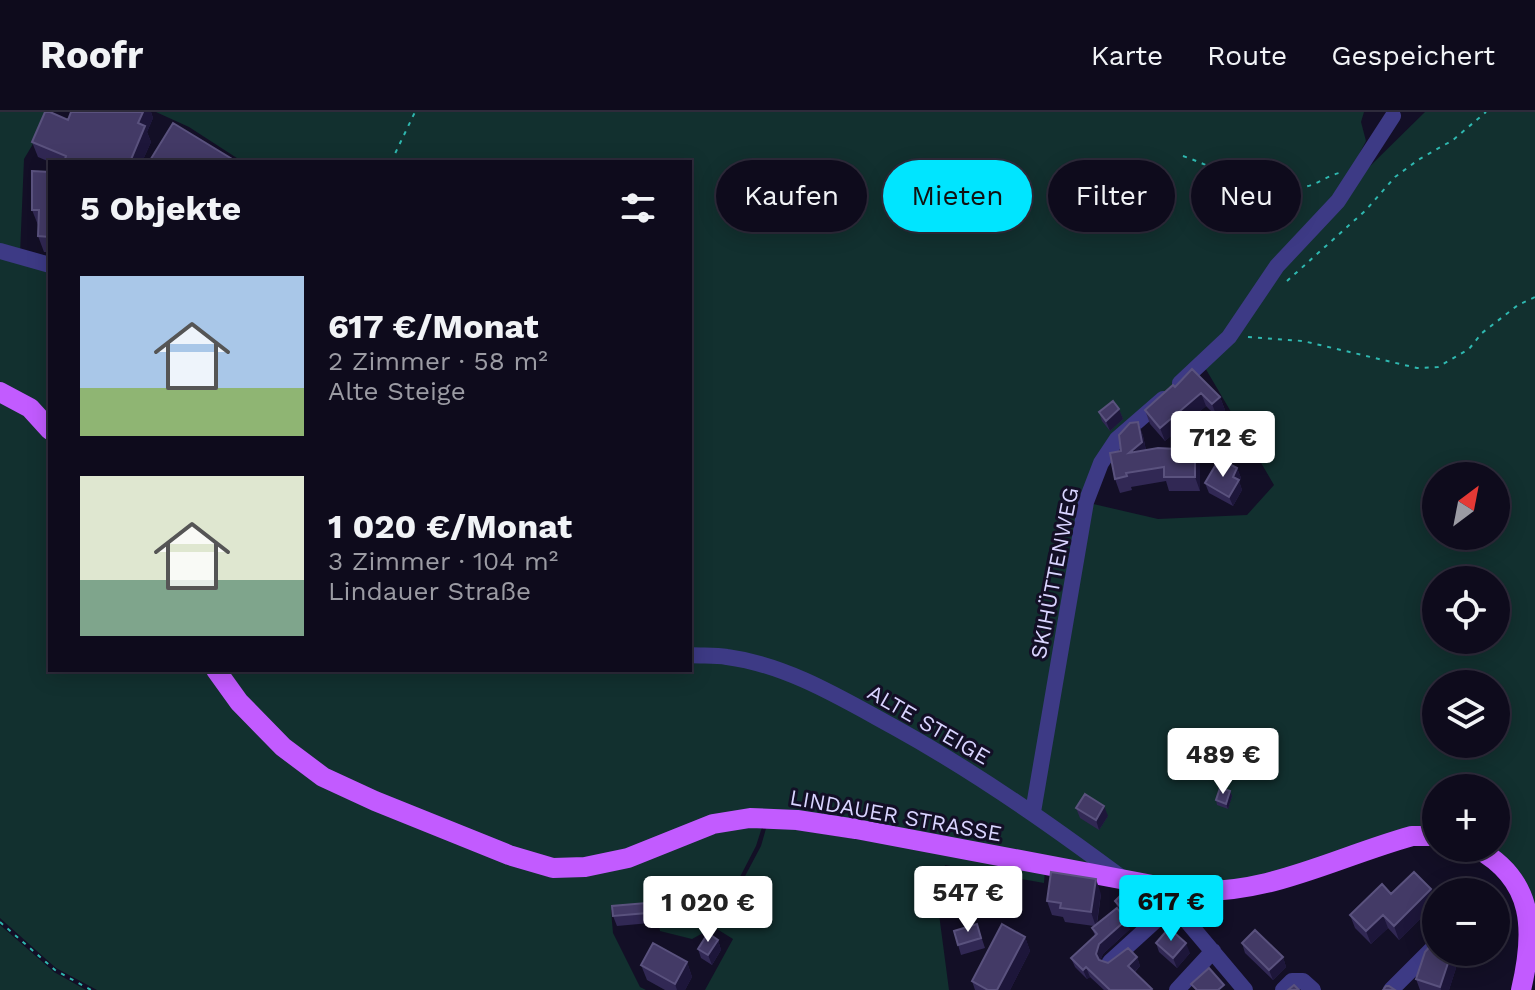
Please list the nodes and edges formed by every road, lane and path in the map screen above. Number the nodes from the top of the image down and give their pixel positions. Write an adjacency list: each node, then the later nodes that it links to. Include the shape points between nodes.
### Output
1 (415, 112): 5 (path)
2 (1486, 112): 9 (path, via 1395,177)
3 (1393, 116): 6 (street, SKIHÜTTENWEG)
4 (1183, 156): 6 (path, via 1258,187 1296,188 1331,175)
5 (392, 160)
6 (1356, 175): 11 (street, SKIHÜTTENWEG, via 1324,218 1277,266)
7 (0, 251): 8 (street)
8 (48, 264)
9 (1279, 288)
10 (1535, 297): 11 (path, via 1438,367 1417,368 1265,336)
11 (1229, 337): 16 (street, SKIHÜTTENWEG, via 1117,439 1101,463 1086,502)
12 (0, 392): 13 (main road, via 30,408)
13 (48, 428)
14 (692, 655): 16 (street, ALTE STEIGE, via 728,657 816,685)
15 (217, 672): 19 (main road, LINDAUER STRASSE, via 283,747 323,777 509,855 553,868 628,858 713,824 750,818 856,829)
16 (1033, 812): 19 (street, ALTE STEIGE)
17 (1422, 836): 20 (main road, LINDAUER STRASSE, via 1263,886)
18 (1496, 862): 33 (main road, via 1521,889 1531,913 1530,965)
19 (1124, 879): 20 (main road, LINDAUER STRASSE); 21 (street, ALTE STEIGE)
20 (1184, 891): 22 (street)
21 (1166, 911): 22 (street, ALTE STEIGE); 26 (street)
22 (1186, 920): 24 (street)
23 (0, 922): 27 (path, via 55,970)
24 (1213, 951): 28 (street); 29 (street)
25 (1422, 959): 32 (street)
26 (1110, 962)
27 (91, 990)
28 (1177, 990)
29 (1245, 990)
30 (1283, 990): 31 (street, via 1292,981 1303,981)
31 (1313, 990)
32 (1391, 990)
33 (1521, 990)

